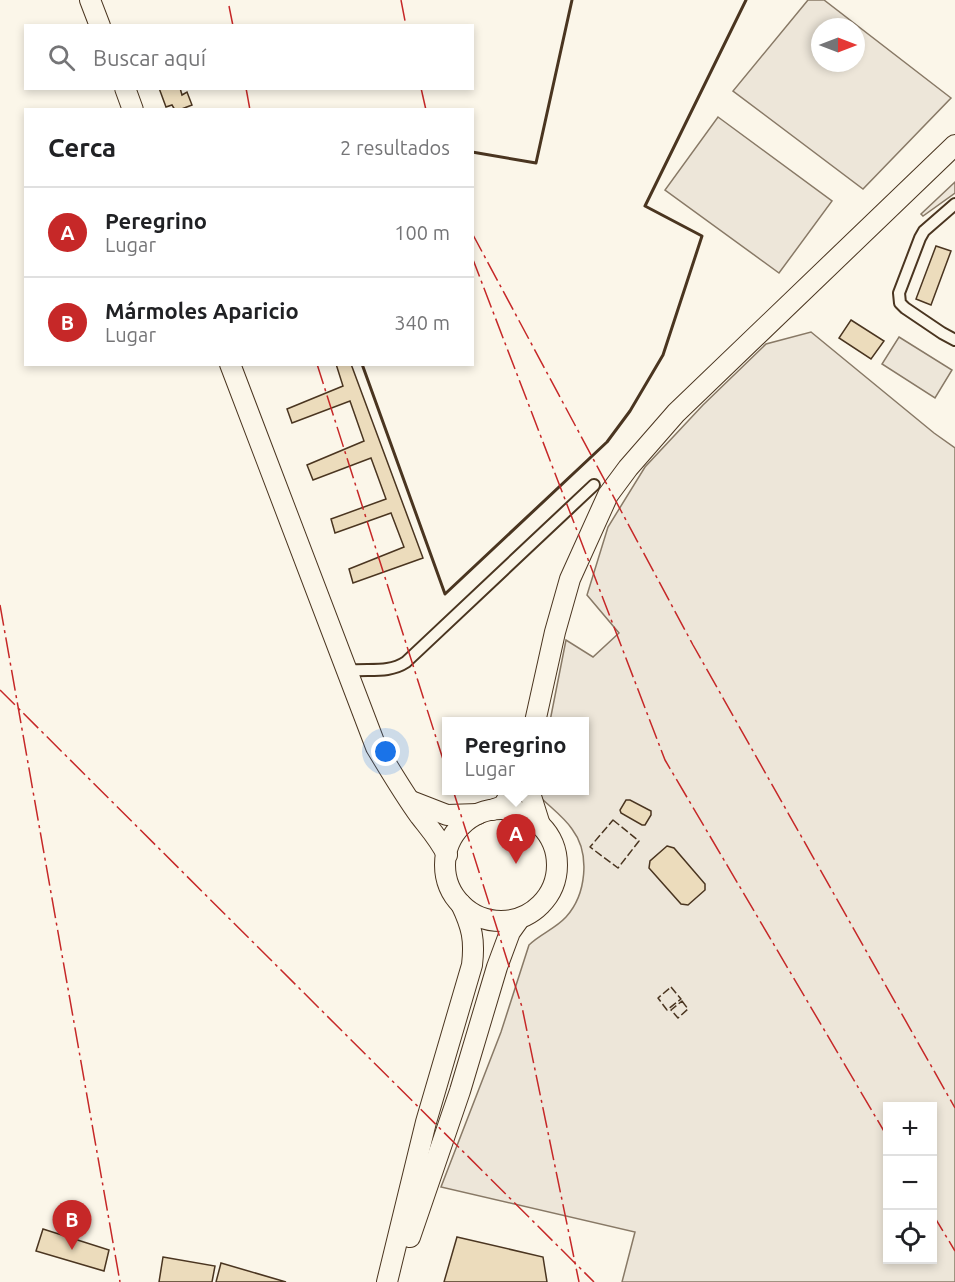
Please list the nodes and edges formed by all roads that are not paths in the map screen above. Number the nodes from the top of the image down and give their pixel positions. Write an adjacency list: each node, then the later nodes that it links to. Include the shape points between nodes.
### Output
1 (90, 0): 2 (highway)
2 (99, 24)
3 (126, 90): 4 (highway)
4 (132, 108)
5 (955, 145): 11 (highway, via 676,413 608,495 570,579)
6 (955, 204): 7 (street, via 924,231 899,293 905,308)
7 (955, 340)
8 (231, 366): 10 (highway)
9 (594, 485): 10 (street, via 406,662 382,670)
10 (348, 671): 14 (highway, via 376,747)
11 (536, 717)
12 (510, 795): 15 (highway, via 503,806)
13 (531, 795): 16 (highway)
14 (411, 801): 15 (highway, via 447,815); 17 (highway)
15 (486, 812): 16 (highway, via 519,812); 17 (highway, via 456,832)
16 (540, 825): 19 (highway, via 555,852 556,875 543,903)
17 (447, 855): 18 (highway, via 447,877)
18 (461, 904): 19 (highway, via 488,920); 20 (highway, via 471,925 472,965 426,1122)
19 (520, 918): 21 (highway, via 510,932 497,967 442,1147)
20 (387, 1282)
21 (394, 1282)

